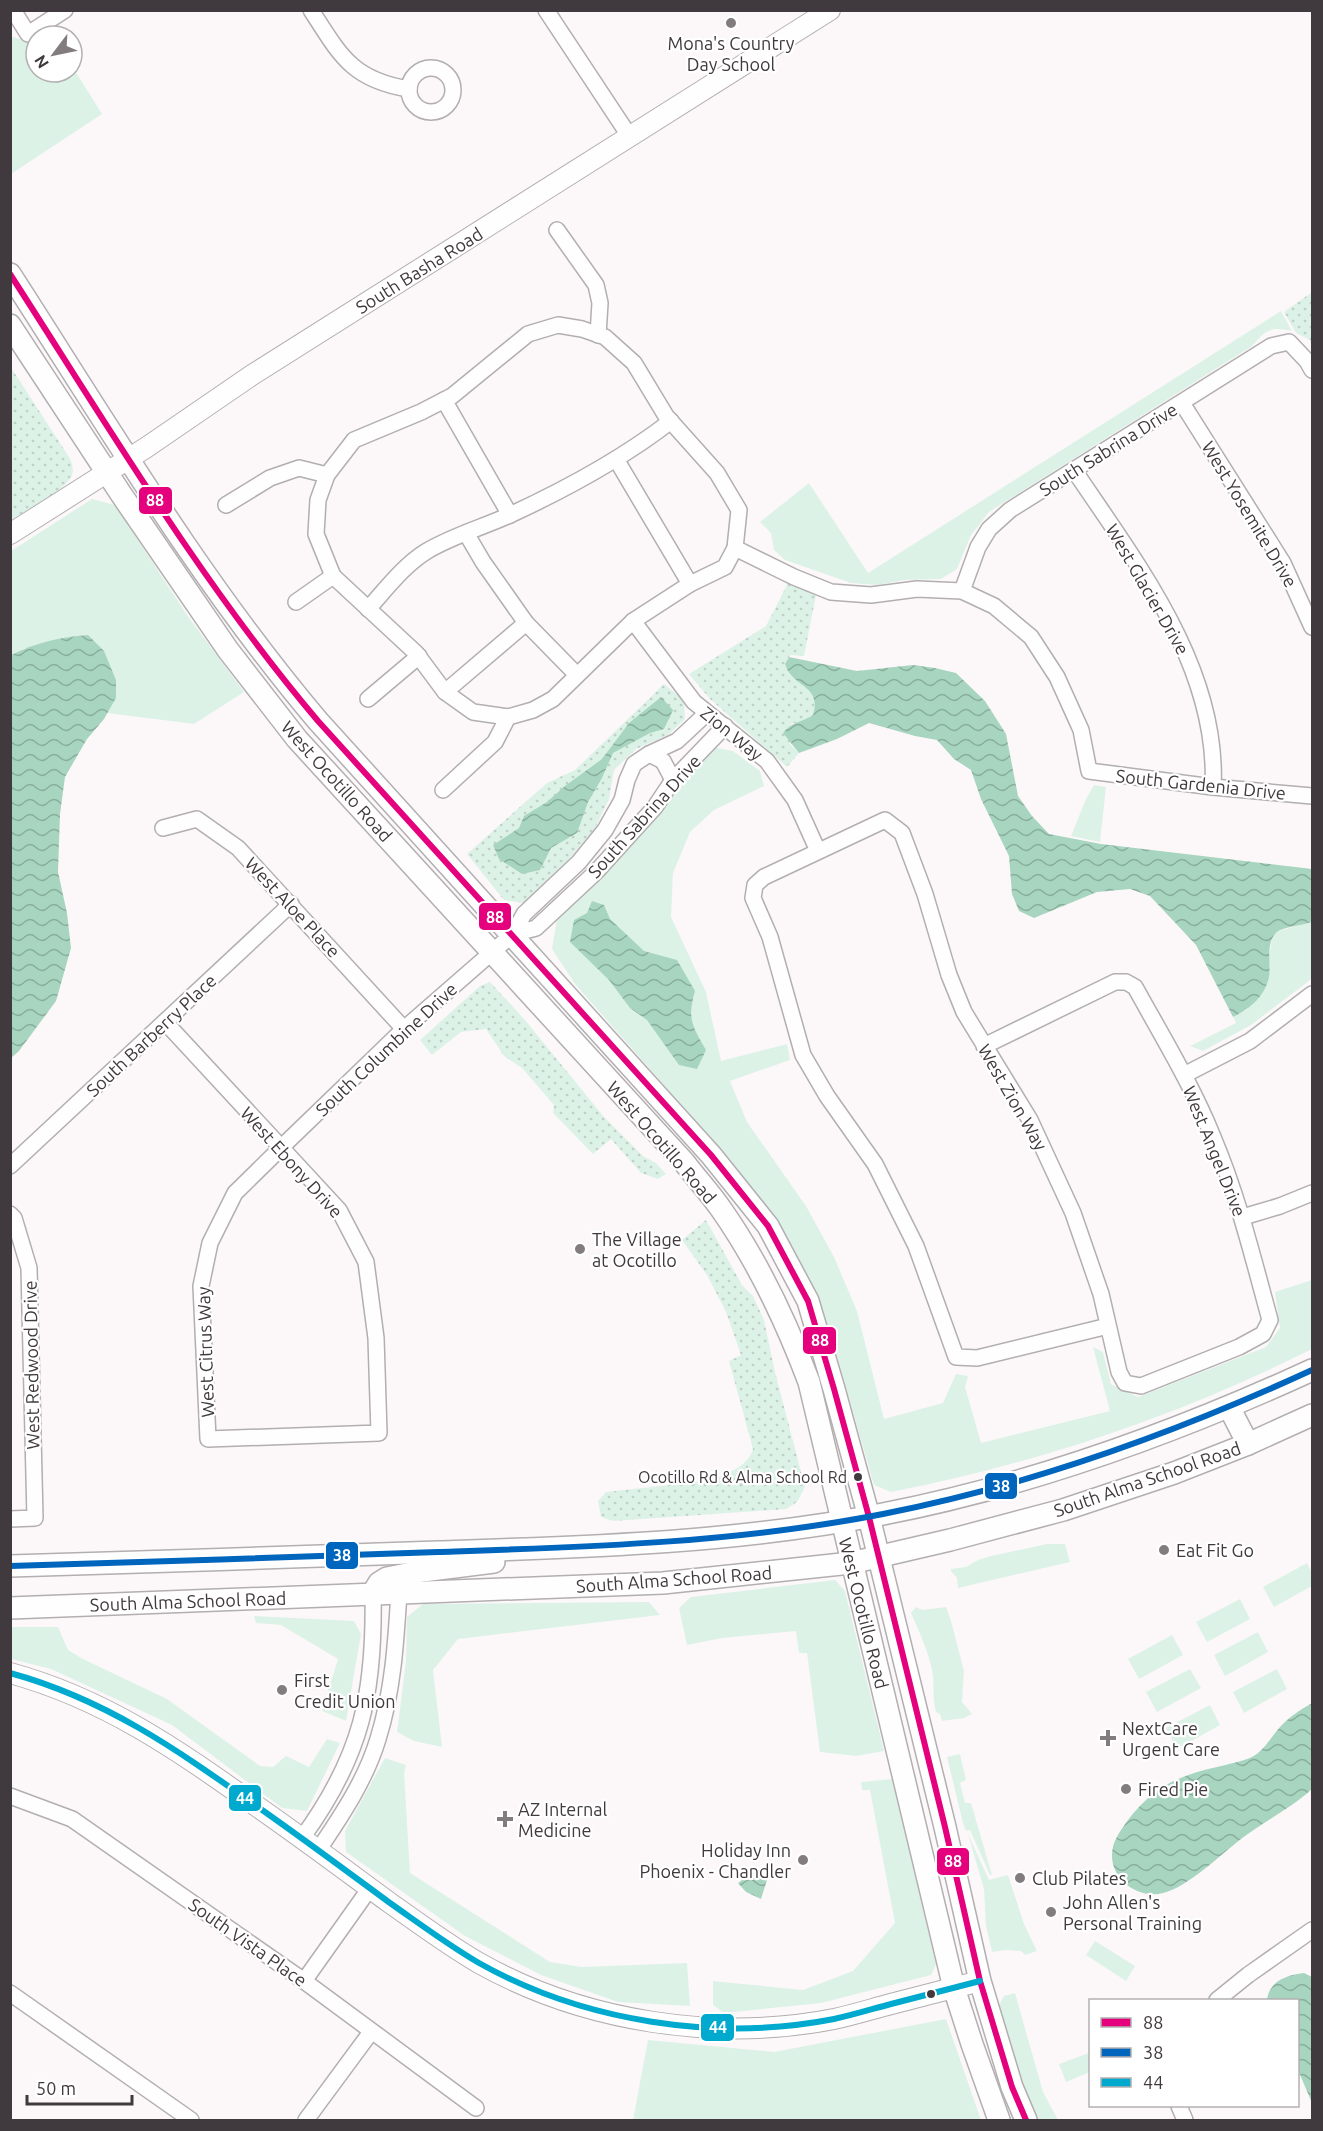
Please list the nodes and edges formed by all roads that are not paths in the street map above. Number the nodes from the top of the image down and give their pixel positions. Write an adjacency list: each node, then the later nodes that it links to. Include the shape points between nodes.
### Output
1 (13, 10): 2 (street, via 28,34)
2 (65, 10)
3 (311, 10): 6 (street, via 336,49 354,68 380,83)
4 (546, 10): 7 (street)
5 (830, 10): 7 (street, South Basha Road)
6 (409, 89)
7 (630, 137): 16 (street, South Basha Road, via 252,375)
8 (557, 230): 11 (street, via 596,285 600,303)
9 (10, 274): 16 (main road, West Ocotillo Road)
10 (10, 325): 19 (main road, West Ocotillo Road)
11 (598, 335): 13 (street, via 558,325 528,334); 15 (street, via 634,363)
12 (1312, 370): 14 (street, South Sabrina Drive, via 1289,342 1271,346)
13 (444, 400): 20 (street, via 354,440); 22 (street)
14 (1182, 403): 18 (street, South Sabrina Drive); 33 (street, West Yosemite Drive, via 1283,563)
15 (671, 421): 17 (street); 25 (street, via 717,473 739,510)
16 (129, 458): 19 (street, South Basha Road); 49 (main road, West Ocotillo Road, via 273,668)
17 (616, 459): 22 (street); 27 (street)
18 (1074, 470): 28 (street, South Sabrina Drive, via 1010,510 988,529); 43 (street, West Glacier Drive, via 1182,641 1207,711)
19 (107, 472): 24 (street, South Basha Road); 50 (main road, West Ocotillo Road, via 228,650 297,739)
20 (327, 476): 21 (street, via 299,468 270,478); 26 (street, via 318,500 316,534)
21 (226, 505)
22 (510, 515): 23 (street)
23 (466, 532): 30 (street, via 425,552); 32 (street)
24 (10, 534)
25 (735, 548): 27 (street, via 725,567); 28 (street, via 831,592 871,595 917,589)
26 (333, 576): 29 (street); 30 (street)
27 (690, 584): 31 (street)
28 (962, 591): 43 (street, South Gardenia Drive, via 994,606 1031,637 1057,677 1081,730 1089,771)
29 (296, 602)
30 (368, 609): 34 (street)
31 (633, 621): 35 (street); 38 (street, Zion Way, via 694,702)
32 (526, 622): 35 (street); 36 (street)
33 (1312, 627)
34 (419, 656): 36 (street); 37 (street)
35 (577, 675): 39 (street, via 553,699)
36 (445, 692): 39 (street, via 472,712)
37 (368, 699)
38 (707, 713): 40 (street, Zion Way); 41 (street, South Sabrina Drive, via 677,741)
39 (508, 717): 44 (street, via 495,742)
40 (725, 726): 42 (street, South Sabrina Drive); 47 (street, Zion Way, via 767,761 795,800)
41 (649, 754): 42 (street, via 663,761); 49 (street, South Sabrina Drive, via 634,765 622,800 605,831 579,862 524,914)
42 (674, 780): 49 (street, South Sabrina Drive, via 596,872 536,928)
43 (1213, 787): 45 (street, South Gardenia Drive)
44 (442, 790)
45 (1312, 796)
46 (163, 828): 48 (street, West Aloe Place, via 197,819 238,848)
47 (818, 851): 54 (street, West Zion Way, via 885,820 902,833 925,894 948,975); 63 (street, via 765,877 754,885 753,898 770,937 803,1055 875,1164 916,1246 956,1357 977,1358)
48 (291, 904): 52 (street, South Barberry Place); 53 (street, West Aloe Place)
49 (513, 934): 50 (street, South Columbine Drive); 62 (main road, West Ocotillo Road, via 711,1155 768,1226)
50 (492, 953): 53 (street, South Columbine Drive); 58 (main road, West Ocotillo Road)
51 (1312, 994): 55 (street, via 1250,1041)
52 (165, 1022): 56 (street, West Ebony Drive); 57 (street, South Barberry Place)
53 (404, 1029): 56 (street, South Columbine Drive)
54 (984, 1046): 55 (street, West Angel Drive, via 1115,982 1126,982 1135,987); 63 (street, West Zion Way, via 1030,1120 1073,1213)
55 (1184, 1074): 61 (street, West Angel Drive, via 1213,1136)
56 (281, 1148): 68 (street, West Citrus Way, via 234,1193 210,1244 201,1286); 68 (street, West Ebony Drive, via 339,1210 366,1262 376,1338 379,1433)
57 (10, 1166)
58 (692, 1173): 62 (main road, via 708,1175 751,1227); 72 (main road, West Ocotillo Road, via 721,1209 764,1277 789,1329 809,1382)
59 (1312, 1193): 61 (street)
60 (10, 1215): 71 (street, West Redwood Drive, via 29,1268 34,1518)
61 (1243, 1217): 65 (street, West Angel Drive, via 1270,1320 1263,1334 1141,1386)
62 (782, 1253): 70 (main road, West Ocotillo Road, via 808,1301)
63 (1108, 1326): 65 (street, West Zion Way)
64 (1312, 1370): 66 (main road, South Alma School Road)
65 (1125, 1383)
66 (1229, 1407): 69 (main road); 70 (main road, South Alma School Road, via 1046,1473)
67 (1312, 1415): 69 (main road, South Alma School Road)
68 (208, 1439)
69 (1248, 1444): 74 (main road, South Alma School Road, via 1063,1510)
70 (869, 1516): 72 (main road, South Alma School Road); 74 (main road, West Ocotillo Road)
71 (10, 1519)
72 (842, 1521): 73 (main road, South Alma School Road, via 700,1539); 75 (main road, West Ocotillo Road)
73 (537, 1549): 76 (main road, South Alma School Road); 78 (main road, via 490,1563 387,1578)
74 (877, 1557): 75 (main road, South Alma School Road); 87 (main road, West Ocotillo Road)
75 (851, 1563): 77 (main road, South Alma School Road, via 663,1583); 88 (main road, West Ocotillo Road)
76 (10, 1566)
77 (399, 1592): 78 (main road, South Alma School Road); 83 (street, via 392,1680 378,1741 355,1791)
78 (373, 1593): 79 (main road, South Alma School Road); 82 (street, via 372,1664 359,1734 334,1790)
79 (10, 1608)
80 (10, 1673): 82 (street, via 75,1696 146,1730)
81 (10, 1796): 86 (street, South Vista Place, via 72,1819)
82 (302, 1838): 83 (street)
83 (319, 1849): 84 (street)
84 (370, 1888): 86 (street); 88 (street, via 447,1944 514,1980 589,2009 648,2022 734,2027 795,2024 834,2019)
85 (1312, 1930): 90 (street)
86 (304, 1981): 91 (street, South Vista Place)
87 (980, 1981): 88 (street); 97 (main road, West Ocotillo Road)
88 (954, 1988): 96 (main road, West Ocotillo Road)
89 (10, 1993): 94 (street)
90 (1219, 1999)
91 (371, 2031): 93 (street, South Vista Place); 95 (street)
92 (1179, 2107): 98 (street)
93 (476, 2108)
94 (191, 2121)
95 (306, 2121)
96 (999, 2121)
97 (1026, 2121)
98 (1185, 2121)

